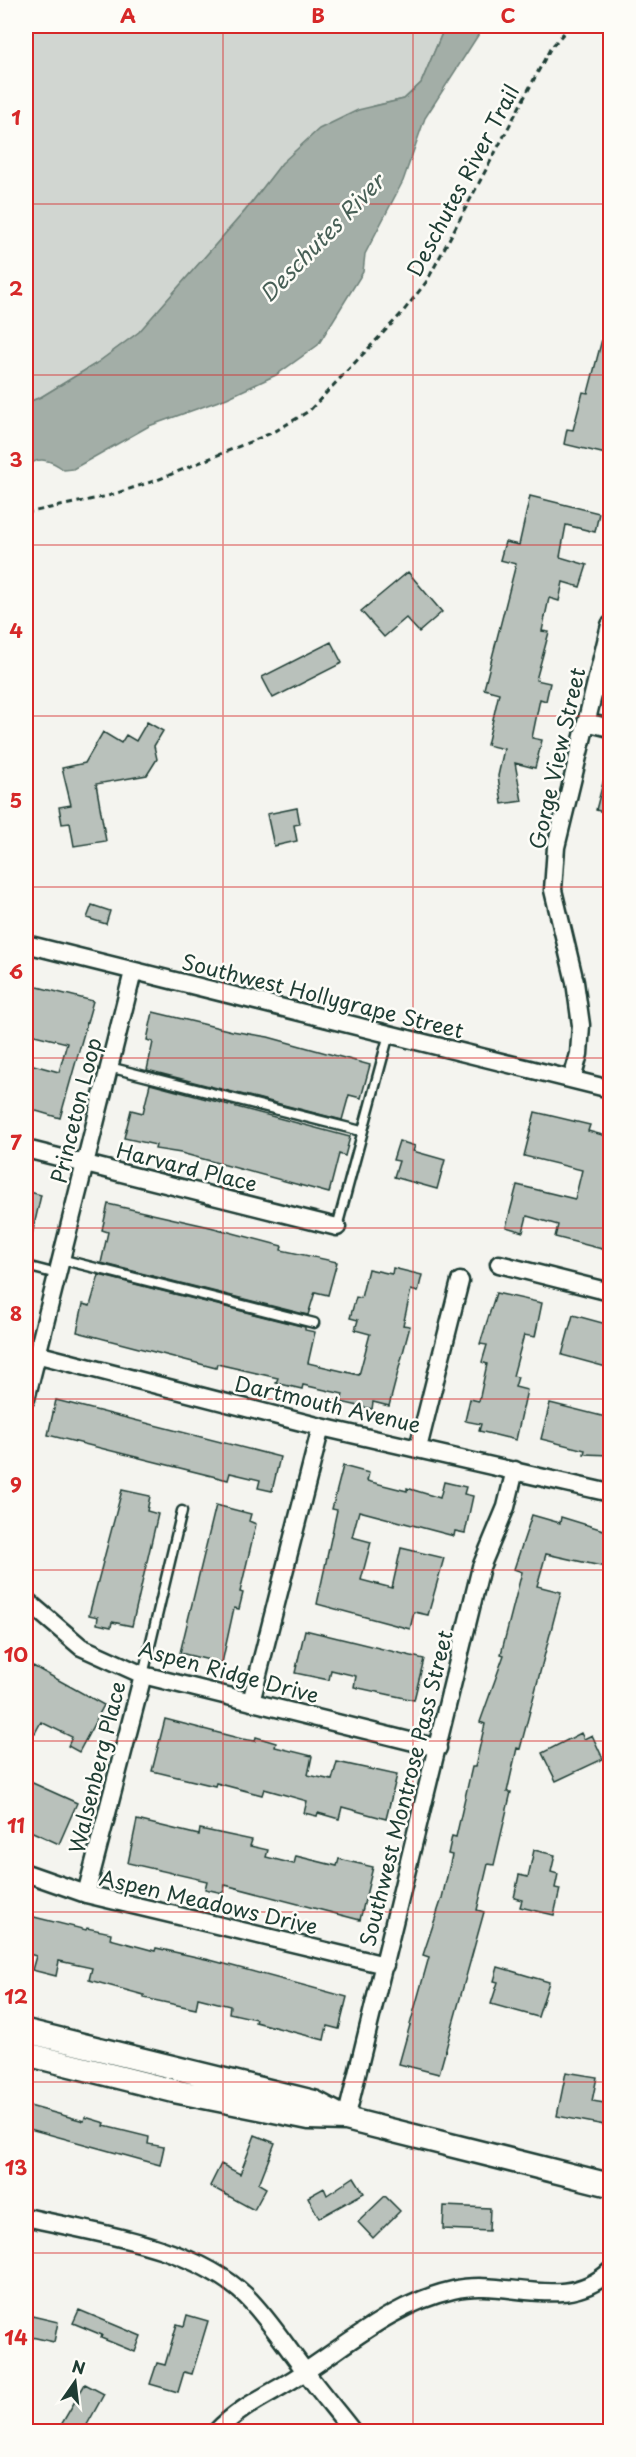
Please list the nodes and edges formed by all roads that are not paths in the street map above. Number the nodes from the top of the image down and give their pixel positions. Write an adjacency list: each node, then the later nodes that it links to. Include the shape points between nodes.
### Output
1 (610, 624): 2 (street, Gorge View Street)
2 (586, 722): 3 (street); 8 (street, Gorge View Street, via 556,848 553,890 581,1025)
3 (610, 728)
4 (26, 944): 5 (street, Southwest Hollygrape Street)
5 (133, 972): 6 (street, Southwest Hollygrape Street); 7 (street, Princeton Loop)
6 (389, 1034): 8 (street, Southwest Hollygrape Street); 10 (lane)
7 (109, 1067): 10 (lane); 12 (street, Princeton Loop)
8 (572, 1079): 9 (street, Southwest Hollygrape Street)
9 (610, 1089)
10 (361, 1131): 13 (lane)
11 (26, 1149): 12 (street, Harvard Place)
12 (85, 1163): 13 (street, Harvard Place); 16 (street, Princeton Loop)
13 (337, 1227)
14 (499, 1264): 18 (street)
15 (26, 1266): 16 (lane)
16 (58, 1266): 19 (lane); 20 (street, Princeton Loop)
17 (460, 1281): 23 (street)
18 (610, 1292)
19 (314, 1323)
20 (32, 1363): 21 (street, Princeton Loop); 22 (street, Dartmouth Avenue)
21 (26, 1399)
22 (321, 1427): 23 (street, Dartmouth Avenue); 29 (street)
23 (418, 1448): 24 (street, Dartmouth Avenue)
24 (515, 1470): 25 (street, Dartmouth Avenue); 30 (street, Southwest Montrose Pass Street, via 506,1507 481,1568)
25 (610, 1493)
26 (182, 1511): 28 (lane, Walsenberg Place)
27 (26, 1600): 28 (street, Aspen Ridge Drive, via 81,1647)
28 (142, 1675): 29 (street, Aspen Ridge Drive); 32 (street, Walsenberg Place)
29 (251, 1702): 30 (street, Aspen Ridge Drive)
30 (438, 1748): 33 (street, Southwest Montrose Pass Street)
31 (26, 1873): 32 (street, Aspen Meadows Drive)
32 (86, 1894): 33 (street, Aspen Meadows Drive)
33 (385, 1965): 36 (street, Southwest Montrose Pass Street)
34 (26, 2031): 36 (main road, via 314,2102)
35 (26, 2054): 36 (main road, via 174,2091 309,2118)
36 (346, 2119): 37 (main road)
37 (610, 2185)
38 (26, 2217): 40 (street, via 154,2248 215,2274 244,2294 272,2324)
39 (610, 2271): 40 (street, via 587,2287 566,2293 492,2287 456,2289 424,2297 395,2310)
40 (305, 2372): 41 (street, via 252,2402); 42 (street)
41 (216, 2432)
42 (353, 2432)

